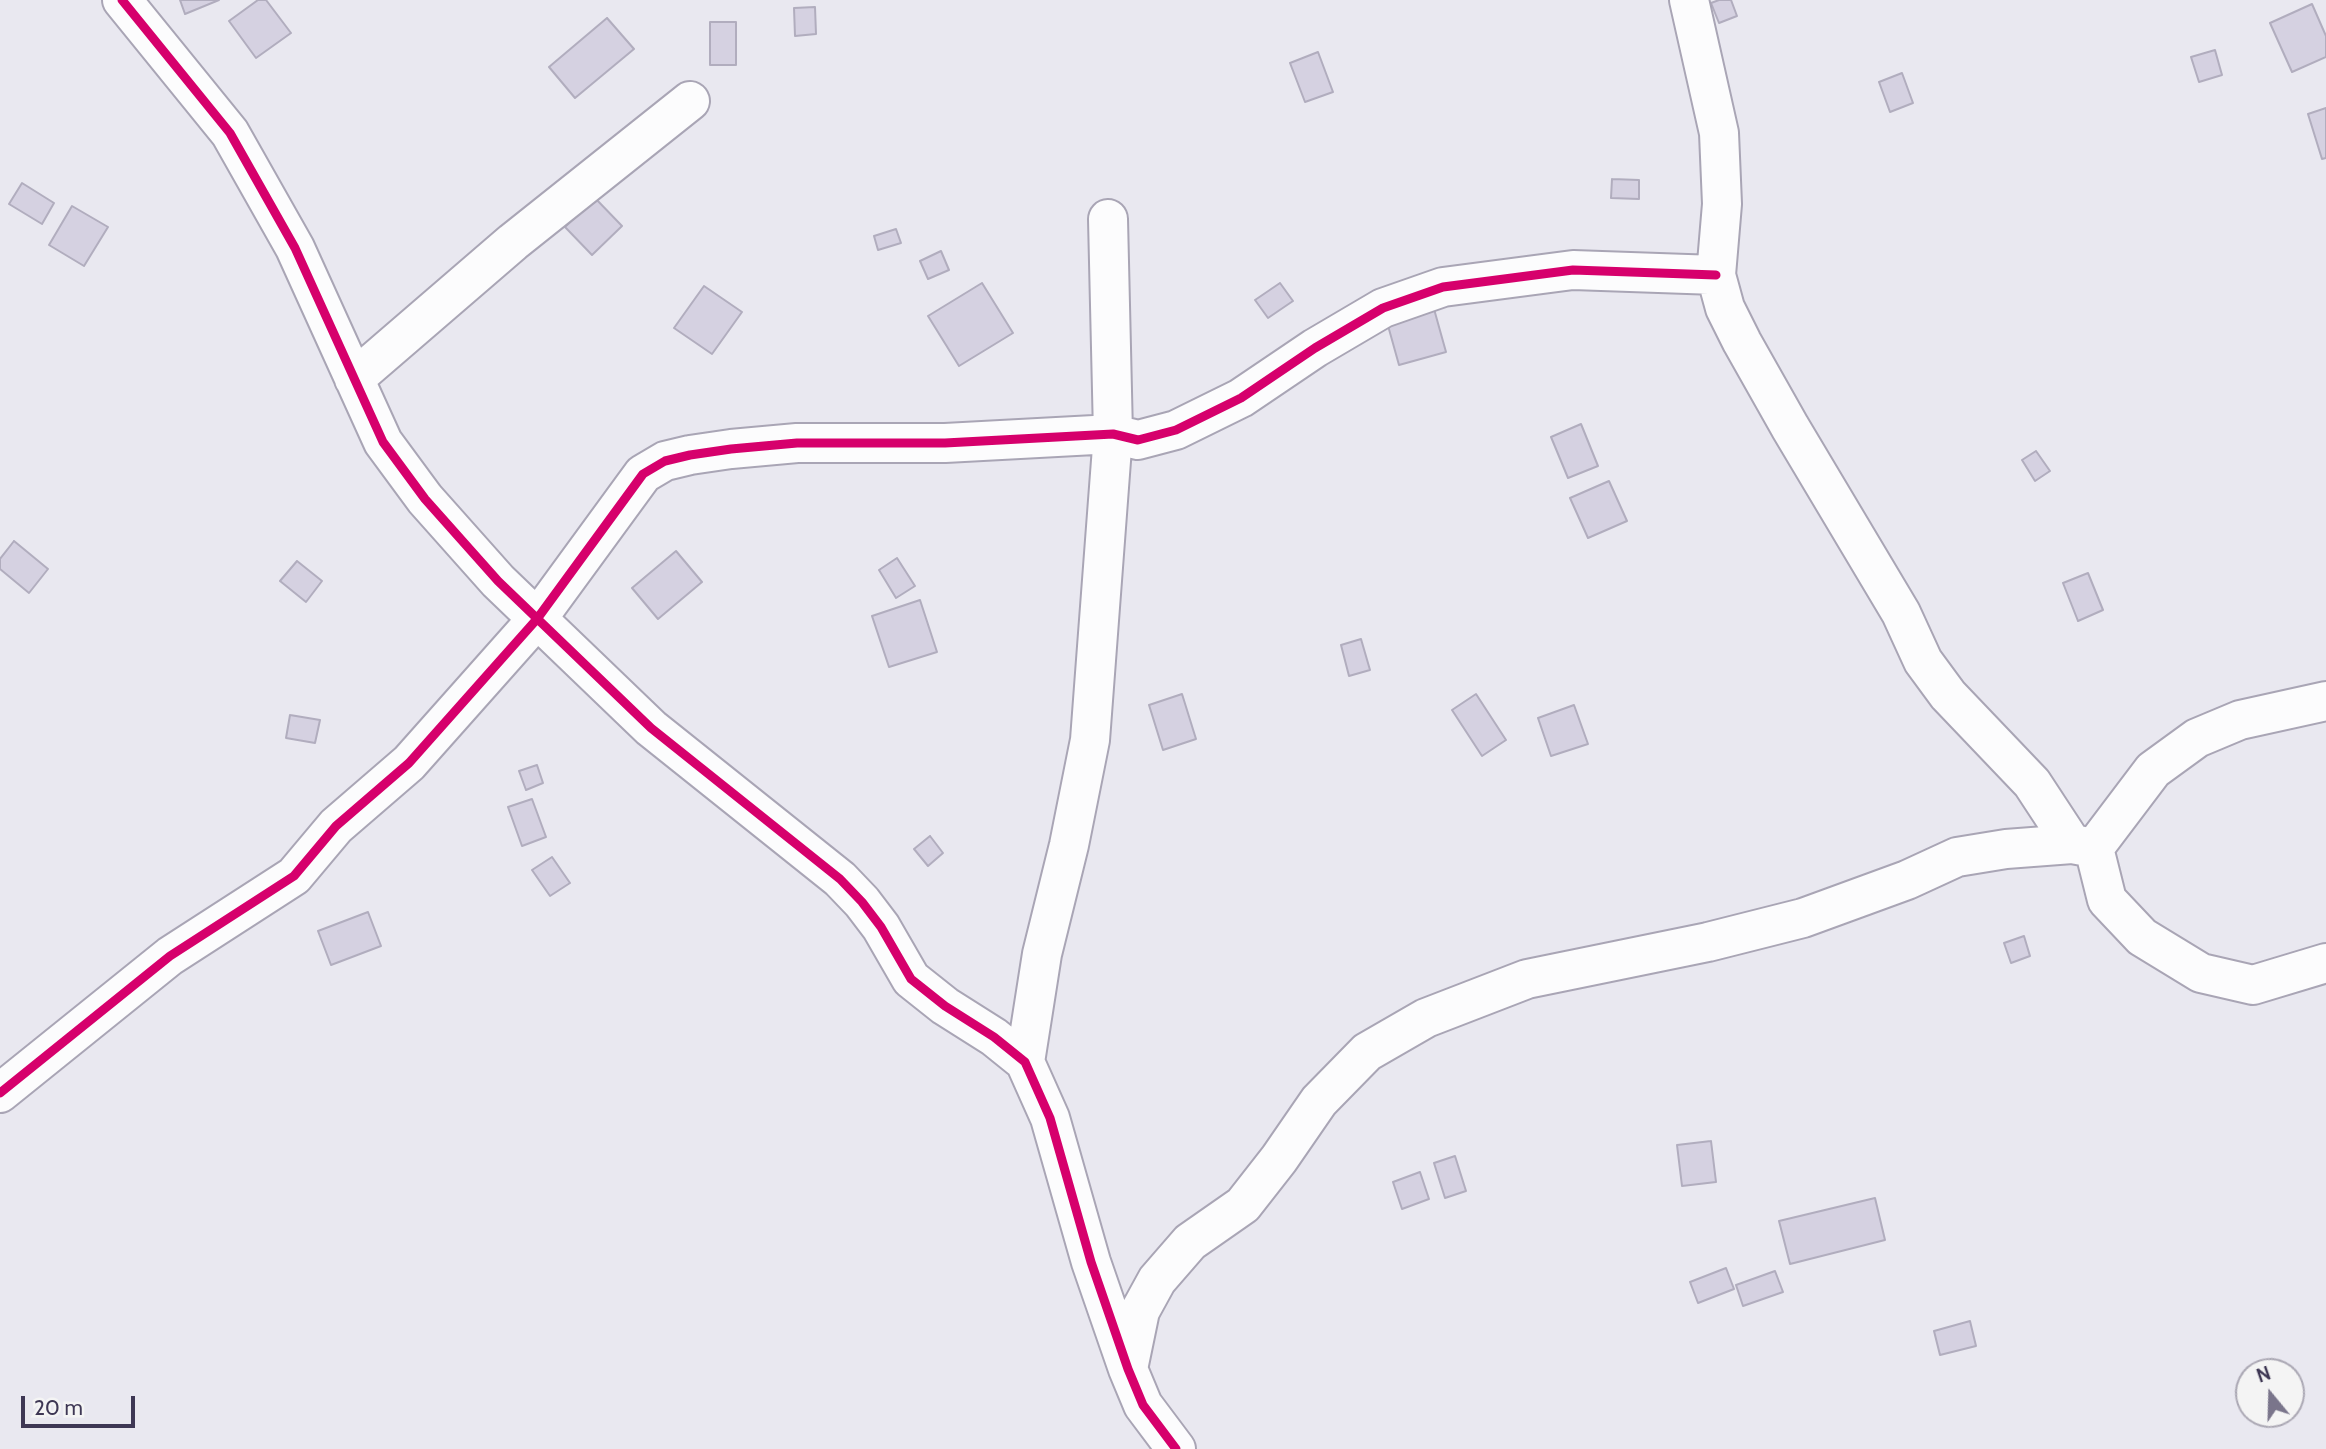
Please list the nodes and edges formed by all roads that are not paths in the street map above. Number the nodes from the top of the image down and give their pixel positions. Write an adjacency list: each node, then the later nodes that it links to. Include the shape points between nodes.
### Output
1 (121, 0): 6 (street, via 230,133 295,248)
2 (1689, 0): 5 (street, via 1719,133 1722,204)
3 (690, 101): 6 (street, via 513,242)
4 (1108, 219): 7 (street)
5 (1716, 275): 7 (street, via 1573,270 1443,287 1383,308 1241,398 1177,430 1138,440); 10 (street, via 1725,308 1742,342 1901,613 1923,661)
6 (354, 379): 8 (street, via 383,442 425,499)
7 (1113, 434): 8 (street, via 945,443 797,443 665,461 642,474); 12 (street, via 1090,740 1042,954)
8 (537, 619): 12 (street, via 651,728 840,879 881,928 911,979); 13 (street, via 409,764 336,825 294,876 170,956)
9 (2326, 701): 10 (street, via 2240,720 2197,738 2153,770)
10 (2083, 846): 11 (street, via 2107,900 2142,937 2201,973 2253,985); 14 (street, via 2006,849 1957,857 1803,918 1527,979 1426,1018 1367,1052 1319,1101 1243,1205 1190,1242 1157,1280 1140,1311)
11 (2326, 963)
12 (1025, 1062): 14 (street, via 1050,1118 1091,1262)
13 (0, 1093)
14 (1128, 1368): 15 (street, via 1143,1405)
15 (1176, 1449)

